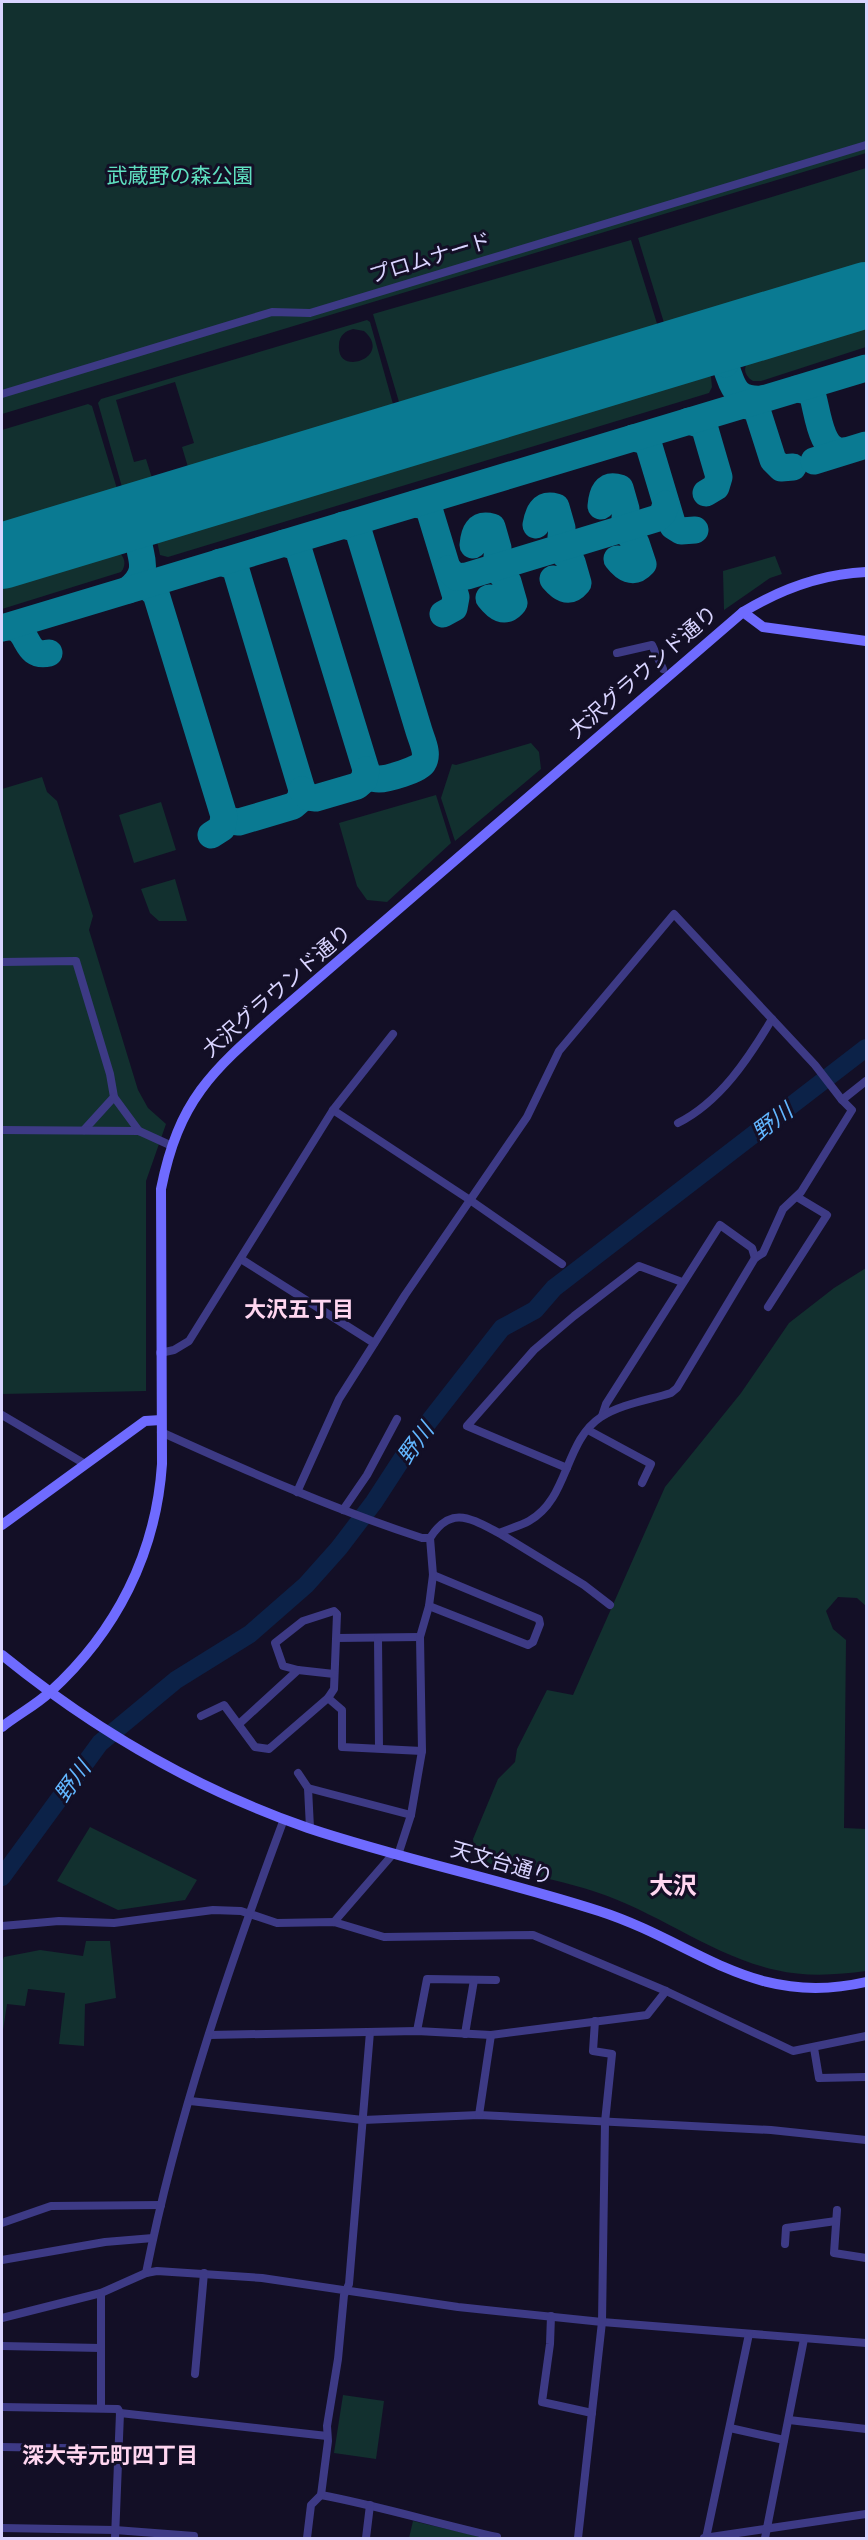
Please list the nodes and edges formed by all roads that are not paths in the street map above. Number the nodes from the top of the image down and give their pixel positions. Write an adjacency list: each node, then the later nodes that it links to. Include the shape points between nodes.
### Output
1 (867, 145): 2 (street, プロムナード, via 310,314 272,312)
2 (2, 394)
3 (867, 572): 4 (street, 大沢グラウンド通り, via 794,585)
4 (742, 612): 5 (street, via 763,627); 19 (street, 大沢グラウンド通り, via 227,1058 196,1095)
5 (867, 640)
6 (617, 653): 7 (street, via 652,645)
7 (663, 669)
8 (2, 962): 12 (street, via 76,961)
9 (772, 1019): 13 (street); 15 (street, via 746,1061 692,1116); 21 (street, via 674,914 560,1051 527,1117)
10 (393, 1034): 14 (street)
11 (867, 1081): 13 (street)
12 (114, 1097): 17 (street); 18 (street)
13 (841, 1098): 20 (street, via 852,1110)
14 (333, 1110): 21 (street); 23 (street)
15 (678, 1123)
16 (2, 1130): 17 (street)
17 (84, 1130): 18 (street)
18 (139, 1131): 19 (street)
19 (172, 1146): 28 (street, 大沢グラウンド通り, via 161,1189)
20 (797, 1197): 22 (street, via 783,1209 763,1253); 26 (street, via 827,1215)
21 (470, 1200): 24 (street); 27 (street)
22 (756, 1258): 25 (street, via 752,1248 720,1225); 30 (street, via 677,1388)
23 (241, 1259): 27 (street); 28 (street, via 189,1341)
24 (562, 1264)
25 (682, 1282): 30 (street); 36 (street, via 639,1266 534,1350 467,1426)
26 (768, 1307)
27 (374, 1343): 38 (street, via 339,1399)
28 (160, 1353): 32 (street, 大沢グラウンド通り)
29 (2, 1415): 35 (street)
30 (602, 1416): 33 (street)
31 (397, 1419): 39 (street)
32 (161, 1420): 34 (street, 大沢グラウンド通り); 35 (street, via 145,1422)
33 (588, 1430): 36 (street, via 580,1438); 37 (street, via 651,1464)
34 (161, 1432): 38 (street); 52 (street, 大沢グラウンド通り, via 158,1499 141,1565 120,1608)
35 (85, 1464): 40 (street)
36 (567, 1468): 41 (street, via 550,1503 530,1521)
37 (642, 1483)
38 (297, 1492): 39 (street)
39 (343, 1510): 42 (street)
40 (2, 1525)
41 (499, 1533): 42 (street, via 453,1516); 44 (street)
42 (430, 1538): 43 (street)
43 (433, 1575): 45 (street); 45 (street, via 539,1619 540,1624 534,1642 528,1645)
44 (610, 1605)
45 (429, 1606): 46 (street)
46 (420, 1636): 48 (street); 58 (street)
47 (337, 1638): 48 (street); 50 (street, via 338,1614 334,1611 303,1621 275,1643 283,1666); 51 (street)
48 (378, 1638): 57 (street)
49 (2, 1655): 52 (street)
50 (298, 1670): 51 (street); 55 (street)
51 (334, 1674): 53 (street)
52 (49, 1693): 56 (street, 大沢グラウンド通り); 62 (street, 天文台通り, via 132,1748)
53 (328, 1698): 55 (street, via 269,1749 255,1747); 57 (street, via 342,1710 342,1747)
54 (201, 1716): 55 (street, via 224,1705)
55 (239, 1724)
56 (2, 1726)
57 (379, 1748): 58 (street)
58 (423, 1751): 61 (street)
59 (298, 1773): 60 (street)
60 (308, 1788): 61 (street); 63 (street)
61 (411, 1815): 64 (street)
62 (284, 1819): 63 (street, 天文台通り); 65 (street)
63 (310, 1828): 64 (street, 天文台通り)
64 (395, 1854): 66 (street); 70 (street, 天文台通り, via 616,1917 749,1978 805,1988)
65 (248, 1914): 66 (street, via 277,1923); 67 (street, via 213,1910 114,1923 59,1921); 76 (street)
66 (334, 1922): 71 (street, via 384,1937 533,1935)
67 (2, 1926)
68 (474, 1980): 69 (street); 74 (street, via 427,1979); 75 (street)
69 (496, 1980)
70 (867, 1982)
71 (666, 1991): 72 (street, via 647,2015); 79 (street, via 793,2051)
72 (595, 2021): 77 (street); 84 (street, via 593,2051 612,2054)
73 (370, 2031): 74 (street); 76 (street); 83 (street)
74 (417, 2031): 75 (street)
75 (465, 2034): 77 (street)
76 (208, 2035): 81 (street)
77 (491, 2035): 82 (street)
78 (867, 2036): 79 (street)
79 (814, 2048): 80 (street, via 819,2078)
80 (867, 2077)
81 (189, 2100): 83 (street); 86 (street)
82 (479, 2115): 83 (street); 84 (street)
83 (363, 2120): 96 (street)
84 (605, 2122): 85 (street, via 771,2130); 100 (street)
85 (867, 2140)
86 (161, 2205): 89 (street, via 51,2206); 90 (street)
87 (837, 2210): 88 (street)
88 (836, 2221): 91 (street, via 786,2228); 92 (street, via 834,2253)
89 (2, 2223)
90 (153, 2238): 93 (street); 94 (street)
91 (785, 2244)
92 (867, 2258)
93 (2, 2260)
94 (146, 2272): 95 (street); 97 (street)
95 (204, 2273): 96 (street); 106 (street)
96 (346, 2290): 98 (street); 114 (street)
97 (101, 2293): 99 (street); 105 (street)
98 (550, 2316): 100 (street); 110 (street, via 542,2402)
99 (2, 2318)
100 (602, 2322): 101 (street); 110 (street)
101 (749, 2334): 102 (street); 112 (street)
102 (804, 2339): 103 (street); 111 (street)
103 (867, 2343)
104 (2, 2346): 105 (street)
105 (101, 2348): 108 (street)
106 (195, 2374)
107 (2, 2407): 108 (street)
108 (100, 2407): 109 (street, via 118,2409)
109 (120, 2413): 114 (street); 117 (street)
110 (592, 2413): 128 (street)
111 (789, 2420): 113 (street); 115 (street)
112 (730, 2428): 115 (street); 129 (street)
113 (867, 2429)
114 (327, 2436): 118 (street)
115 (784, 2440): 121 (street)
116 (2, 2447): 117 (street)
117 (118, 2449): 123 (street)
118 (321, 2495): 119 (street); 125 (street, via 311,2505)
119 (370, 2505): 126 (street); 127 (street)
120 (867, 2514): 121 (street)
121 (767, 2527): 129 (street); 130 (street)
122 (2, 2528): 123 (street)
123 (115, 2534): 124 (street)
124 (194, 2536)
125 (307, 2538)
126 (366, 2538)
127 (496, 2538)
128 (578, 2538)
129 (705, 2538)
130 (765, 2538)

